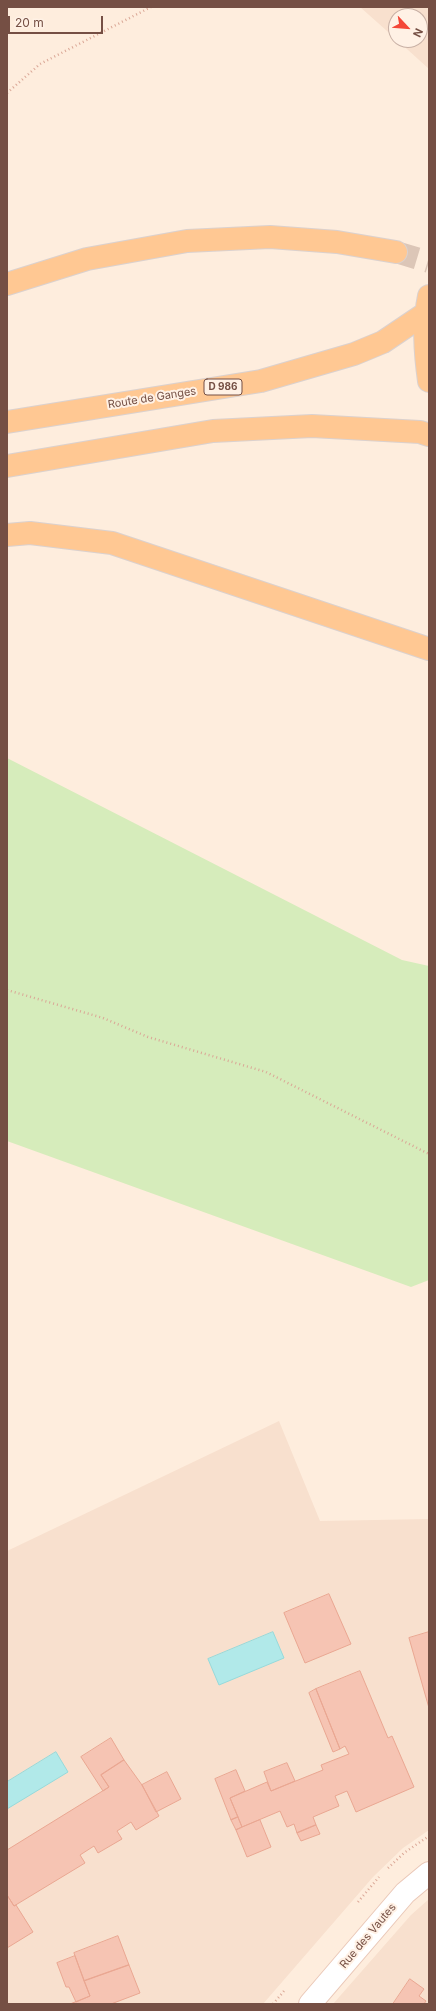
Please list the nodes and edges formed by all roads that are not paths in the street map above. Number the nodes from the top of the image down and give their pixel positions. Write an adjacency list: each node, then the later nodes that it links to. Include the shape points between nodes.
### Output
1 (396, 252): 2 (main road, via 337,242 270,237 187,241 87,259)
2 (7, 284)
3 (427, 305): 4 (main road, via 425,348); 5 (main road, Route de Ganges / D 986, via 383,342 354,354 262,381)
4 (429, 380)
5 (7, 422)
6 (429, 435): 7 (main road, via 420,432 312,426 213,430)
7 (7, 466)
8 (7, 535): 9 (main road, via 30,533 112,543)
9 (429, 649)
10 (429, 1873): 11 (street, Rue des Vautes, via 405,1893)
11 (310, 2004)

